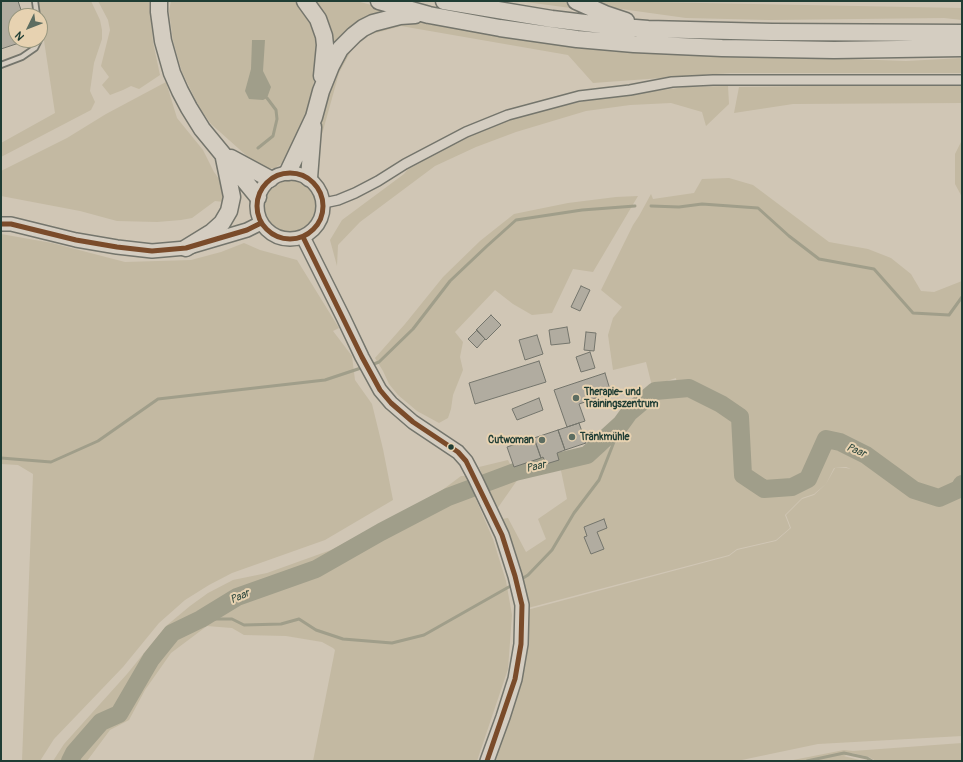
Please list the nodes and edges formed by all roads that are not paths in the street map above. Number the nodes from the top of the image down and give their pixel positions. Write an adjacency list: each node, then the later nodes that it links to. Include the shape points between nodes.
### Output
1 (159, 1): 15 (highway, via 163,41 172,73 202,129)
2 (305, 1): 13 (highway, via 318,19 324,36)
3 (378, 1): 6 (highway)
4 (444, 1): 7 (highway, via 552,19)
5 (576, 1): 7 (highway)
6 (429, 15): 10 (highway, via 577,39 634,44 834,50); 13 (highway, via 400,16 363,28 340,49)
7 (648, 29): 8 (highway)
8 (962, 33)
9 (34, 48): 11 (lane, via 22,57)
10 (962, 48)
11 (1, 65)
12 (962, 80): 20 (street, via 713,80 672,82 579,96 508,115 466,132 355,193)
13 (321, 91): 14 (highway)
14 (314, 117): 16 (highway); 17 (highway)
15 (223, 153): 18 (highway); 19 (highway); 24 (highway, via 232,197 229,211 222,224)
16 (288, 172): 17 (street, via 299,173); 18 (street)
17 (309, 178): 20 (street, via 321,192)
18 (270, 179): 19 (street)
19 (258, 197): 21 (street, via 258,215)
20 (324, 203): 23 (street, via 320,220 310,233)
21 (261, 223): 23 (street, via 268,231 279,237); 24 (street, via 248,230)
22 (1, 224): 24 (street, via 11,224 117,248 152,251)
23 (303, 237): 25 (street, via 380,390 413,422 452,446 466,461 502,536 522,605 521,644 515,679)
24 (186, 248)
25 (487, 761)

